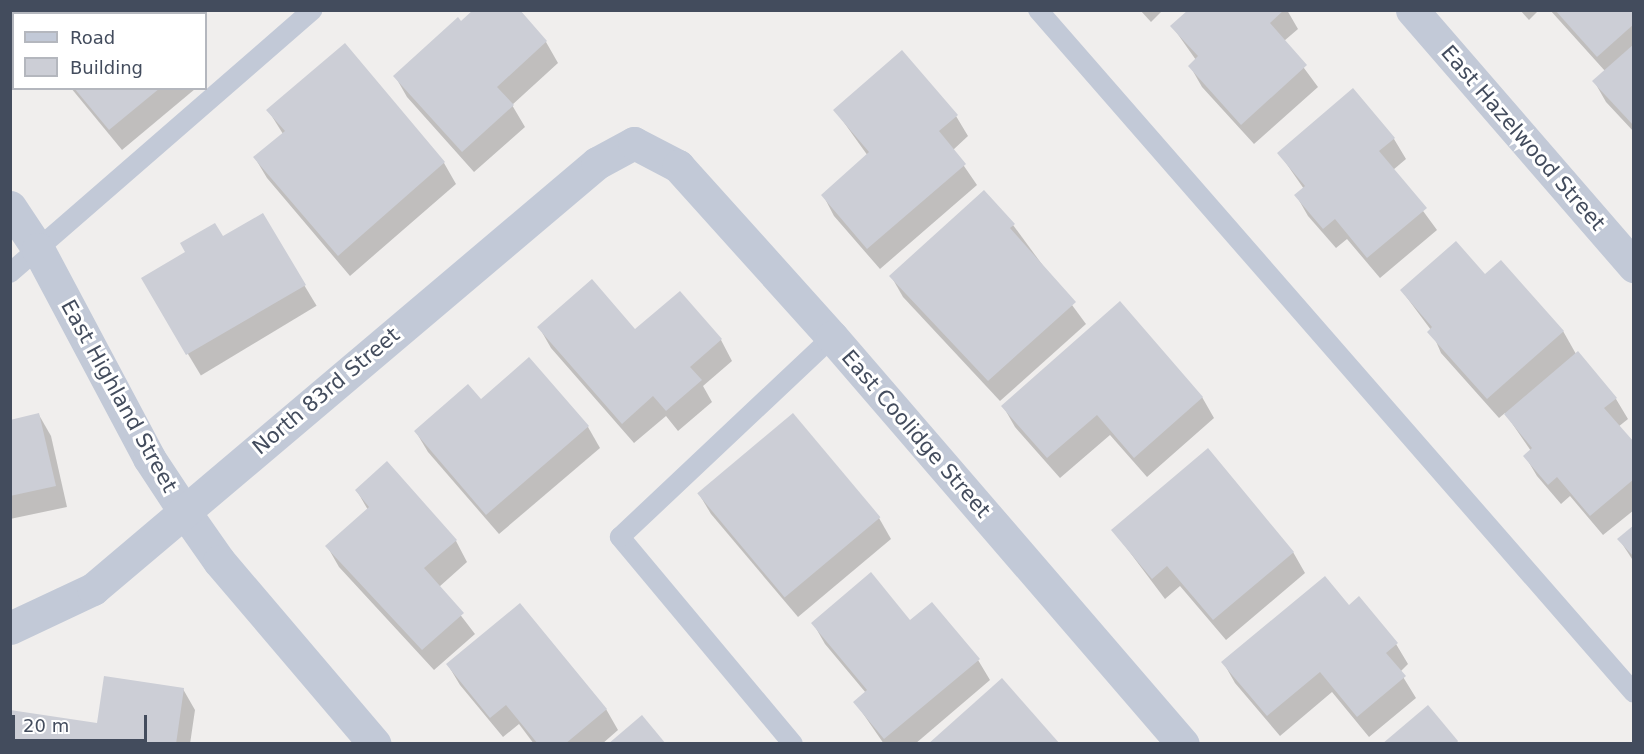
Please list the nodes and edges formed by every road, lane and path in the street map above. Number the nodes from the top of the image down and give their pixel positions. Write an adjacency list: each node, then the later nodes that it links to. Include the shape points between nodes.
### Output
1 (313, 10): 6 (lane)
2 (1038, 10): 12 (lane)
3 (1412, 10): 7 (street, East Hazelwood Street)
4 (634, 142): 9 (street, East Coolidge Street, via 678,166); 10 (street, North 83rd Street, via 597,163)
5 (10, 207): 6 (street, East Highland Street)
6 (38, 249): 8 (lane); 10 (street, East Highland Street, via 149,458)
7 (1634, 266)
8 (10, 273)
9 (832, 337): 14 (lane, via 620,537); 15 (street, East Coolidge Street)
10 (184, 511): 11 (street, North 83rd Street, via 93,589); 13 (street, East Highland Street, via 219,561)
11 (10, 628)
12 (1634, 693)
13 (375, 744)
14 (793, 744)
15 (1183, 744)

